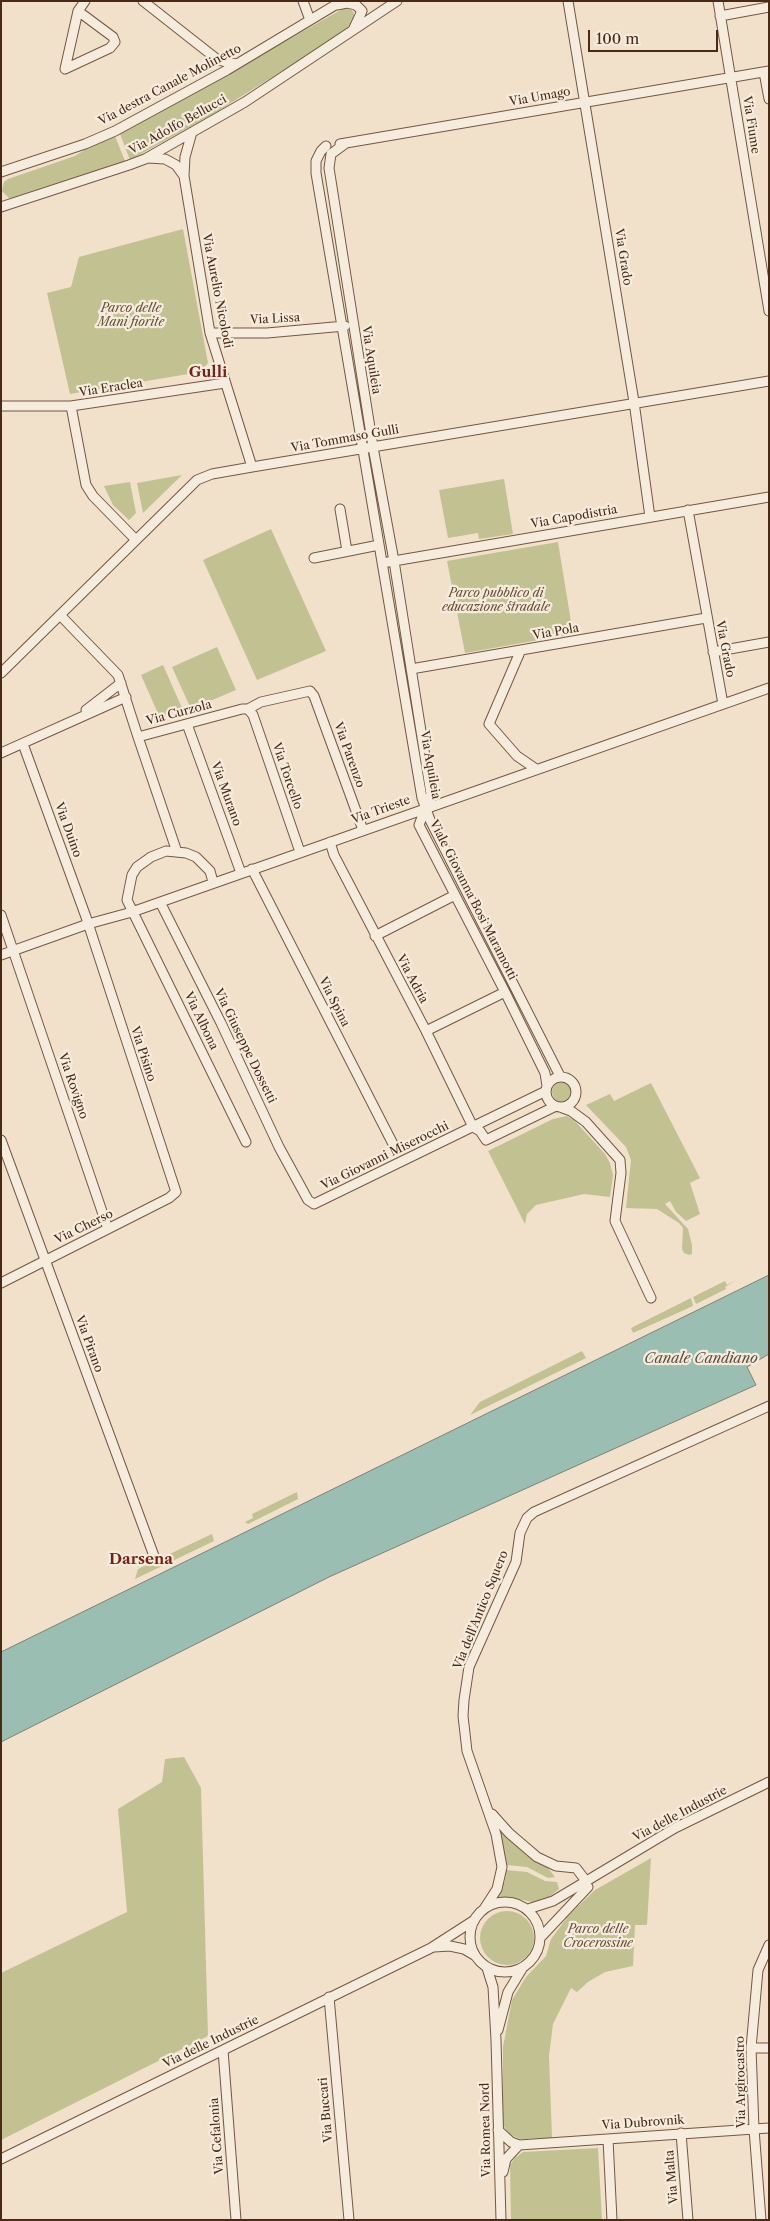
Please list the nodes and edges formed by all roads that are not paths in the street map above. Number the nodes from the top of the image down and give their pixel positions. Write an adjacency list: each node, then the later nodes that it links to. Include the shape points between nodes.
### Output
1 (85, 1): 10 (street)
2 (143, 1): 14 (street, via 218,60)
3 (303, 1): 12 (street)
4 (342, 1): 8 (street, Via destra Canale Molinetto)
5 (397, 1): 13 (street, Via Adolfo Bellucci)
6 (568, 1): 18 (street, Via Grado)
7 (718, 1): 11 (street, Via Fiume)
8 (333, 6): 12 (street, Via destra Canale Molinetto); 13 (street, via 356,5 362,12)
9 (769, 7): 11 (street)
10 (78, 11): 10 (street, via 74,30 65,69 110,48 115,42 113,37)
11 (720, 16): 16 (street, Via Fiume)
12 (310, 20): 14 (street, Via destra Canale Molinetto)
13 (351, 33): 19 (street, Via Adolfo Bellucci, via 245,102)
14 (236, 64): 21 (street, Via destra Canale Molinetto, via 157,109)
15 (766, 71): 16 (street, Via Umago); 17 (street)
16 (730, 78): 18 (street, Via Umago); 33 (street, Via Fiume)
17 (769, 99)
18 (585, 102): 20 (street, Via Umago); 40 (street, Via Grado)
19 (192, 132): 24 (street, Via Adolfo Bellucci); 28 (street, Via Aurelio Nicolodi)
20 (346, 143): 22 (street, Via Umago); 35 (street, Via Aquileia, via 331,154 329,168)
21 (85, 144): 26 (street, Via destra Canale Molinetto); 29 (street)
22 (326, 146): 23 (street, Via Umago); 36 (street, Via Aquileia, via 315,167)
23 (316, 148)
24 (145, 158): 28 (street, via 165,159 176,165); 31 (street, Via Adolfo Bellucci)
25 (1, 165): 26 (street)
26 (15, 168): 27 (street, Via destra Canale Molinetto)
27 (1, 172)
28 (184, 176): 37 (street, Via Aurelio Nicolodi)
29 (1, 179)
30 (1, 199): 31 (street)
31 (16, 203): 32 (street, Via Adolfo Bellucci)
32 (1, 207)
33 (764, 253): 34 (street, Via Fiume)
34 (769, 311)
35 (353, 325): 36 (street, Via Lissa); 43 (street, Via Aquileia)
36 (341, 326): 37 (street, Via Lissa, via 267,333); 44 (street, Via Aquileia)
37 (210, 333): 39 (street, Via Aurelio Nicolodi)
38 (769, 381): 40 (street, Via Tommaso Gulli)
39 (225, 383): 42 (street, Via Eraclea); 45 (street, Via Aurelio Nicolodi)
40 (634, 402): 43 (street, Via Tommaso Gulli); 49 (street, Via Grado)
41 (1, 406): 42 (street, Via Eraclea)
42 (71, 406): 50 (street, via 86,485)
43 (373, 447): 44 (street, Via Tommaso Gulli); 54 (street, Via Aquileia)
44 (362, 448): 45 (street, Via Tommaso Gulli); 51 (street, Via Aquileia)
45 (252, 467): 50 (street, Via Tommaso Gulli, via 196,480)
46 (769, 497): 48 (street, Via Capodistria)
47 (340, 509): 52 (street)
48 (688, 510): 49 (street, Via Capodistria); 57 (street, Via Grado)
49 (650, 517): 54 (street, Via Capodistria)
50 (136, 540): 56 (street, Via Tommaso Gulli)
51 (379, 545): 52 (street); 55 (street, Via Aquileia)
52 (347, 551): 53 (street)
53 (314, 558)
54 (394, 561): 55 (street, Via Capodistria); 61 (street, Via Aquileia)
55 (383, 563): 75 (street, Via Aquileia)
56 (60, 615): 62 (street, Via Tommaso Gulli); 63 (street, Via Curzola, via 118,675)
57 (706, 618): 59 (street, Via Pola); 60 (street, Via Grado)
58 (769, 642): 60 (street)
59 (520, 652): 61 (street, Via Pola); 74 (street, via 490,724 517,756)
60 (713, 652): 67 (street, Via Grado)
61 (411, 669): 75 (street, Via Aquileia, via 432,794)
62 (1, 673)
63 (121, 683): 66 (street, Via Curzola); 69 (street)
64 (769, 688): 67 (street, Via Trieste)
65 (310, 691): 68 (street, Via Curzola, via 261,702); 76 (street, Via Parenzo)
66 (126, 696): 69 (street); 71 (street, Via Curzola)
67 (722, 704): 74 (street, Via Trieste)
68 (248, 709): 70 (street, Via Curzola); 79 (street, Via Torcello)
69 (76, 718): 72 (street)
70 (187, 724): 71 (street, Via Curzola); 81 (street, Via Murano)
71 (139, 740): 78 (street)
72 (23, 744): 73 (street); 87 (street, Via Duino)
73 (1, 753)
74 (536, 769): 75 (street, Via Trieste)
75 (424, 808): 76 (street, Via Trieste); 83 (street, Viale Giovanna Bosi Maramotti, via 419,824); 93 (street, Viale Giovanna Bosi Maramotti)
76 (363, 830): 77 (street, Via Trieste)
77 (330, 842): 79 (street, Via Trieste); 88 (street, Via Adria)
78 (177, 852): 82 (street, via 196,857 210,871); 85 (street, Via Albona, via 166,851 137,867 128,889 127,900)
79 (300, 852): 80 (street, Via Trieste)
80 (252, 869): 81 (street, Via Trieste); 101 (street, Via Spina)
81 (241, 873): 82 (street, Via Trieste)
82 (213, 882): 84 (street, Via Trieste)
83 (455, 895): 88 (street); 91 (street, Viale Giovanna Bosi Maramotti)
84 (160, 902): 85 (street, Via Trieste); 103 (street, Via Giuseppe Dossetti)
85 (132, 912): 87 (street, Via Trieste); 100 (street, Via Albona)
86 (1, 915): 89 (street, Via Rovigno)
87 (88, 924): 89 (street, Via Trieste); 102 (street, Via Pisino)
88 (375, 936): 92 (street, Via Adria)
89 (14, 950): 90 (street, Via Trieste); 104 (street, Via Rovigno)
90 (1, 955)
91 (505, 992): 92 (street); 94 (street, Viale Giovanna Bosi Maramotti, via 545,1072)
92 (426, 1031): 98 (street, Via Adria)
93 (560, 1076): 94 (street, via 552,1079); 95 (street, via 574,1083)
94 (546, 1088): 96 (street, via 548,1100); 98 (street, Via Giovanni Miserocchi)
95 (576, 1098): 96 (street, via 569,1105); 97 (street)
96 (558, 1107): 97 (street, via 571,1111); 98 (street, via 486,1140)
97 (586, 1122): 107 (street, via 620,1160 615,1221)
98 (473, 1127): 103 (street, Via Giovanni Miserocchi, via 314,1204)
99 (1, 1140): 105 (street, Via Pirano)
100 (246, 1142)
101 (394, 1146)
102 (176, 1192): 104 (street, Via Cherso)
103 (308, 1200)
104 (108, 1229): 105 (street, Via Cherso)
105 (44, 1260): 106 (street, Via Cherso); 109 (street, Via Pirano)
106 (1, 1283)
107 (651, 1298)
108 (769, 1406): 111 (street, Via dell'Antico Squero, via 534,1512 527,1518 520,1533 516,1562 475,1652 466,1684 467,1751)
109 (154, 1556)
110 (769, 1782): 112 (street, Via delle Industrie, via 675,1828)
111 (488, 1809): 113 (street, via 537,1857 556,1866 576,1868); 115 (street, Via dell'Antico Squero, via 502,1867 497,1889)
112 (604, 1871): 113 (street, Via delle Industrie); 114 (street, Via delle Industrie)
113 (586, 1881): 114 (street); 116 (street, Via delle Industrie, via 554,1901)
114 (584, 1891): 118 (street, Via delle Industrie)
115 (484, 1909): 116 (street, via 506,1902); 117 (street)
116 (528, 1910): 118 (street, via 540,1927)
117 (474, 1921): 120 (street, Via delle Industrie); 121 (street, via 470,1932)
118 (541, 1937): 123 (street, via 536,1956)
119 (769, 1946): 126 (street, Via Argirocastro, via 758,1970)
120 (431, 1948): 121 (street, Via delle Industrie, via 450,1946); 124 (street, Via delle Industrie)
121 (474, 1955): 122 (street)
122 (487, 1968): 123 (street, via 511,1973); 125 (street, Via Romea Nord, via 493,1987)
123 (522, 1969): 125 (street, Via Romea Nord, via 508,1992)
124 (329, 1997): 128 (street, Via delle Industrie); 139 (street, Via Buccari)
125 (496, 2040): 131 (street, Via Romea Nord)
126 (752, 2048): 127 (street); 130 (street, Via Argirocastro)
127 (769, 2048)
128 (223, 2050): 135 (street, Via delle Industrie); 138 (street, Via Cefalonia)
129 (769, 2128): 130 (street, Via Dubrovnik)
130 (754, 2129): 132 (street, Via Dubrovnik); 137 (street, Via Argirocastro)
131 (498, 2130): 134 (street); 136 (street, Via Romea Nord)
132 (681, 2133): 133 (street, Via Dubrovnik); 142 (street, Via Malta)
133 (608, 2139): 134 (street, Via Dubrovnik); 141 (street)
134 (519, 2146): 136 (street, via 506,2159)
135 (1, 2159)
136 (500, 2187): 140 (street, Via Romea Nord)
137 (764, 2201): 143 (street, Via Argirocastro)
138 (236, 2220)
139 (349, 2220)
140 (501, 2220)
141 (612, 2220)
142 (688, 2220)
143 (761, 2220)

